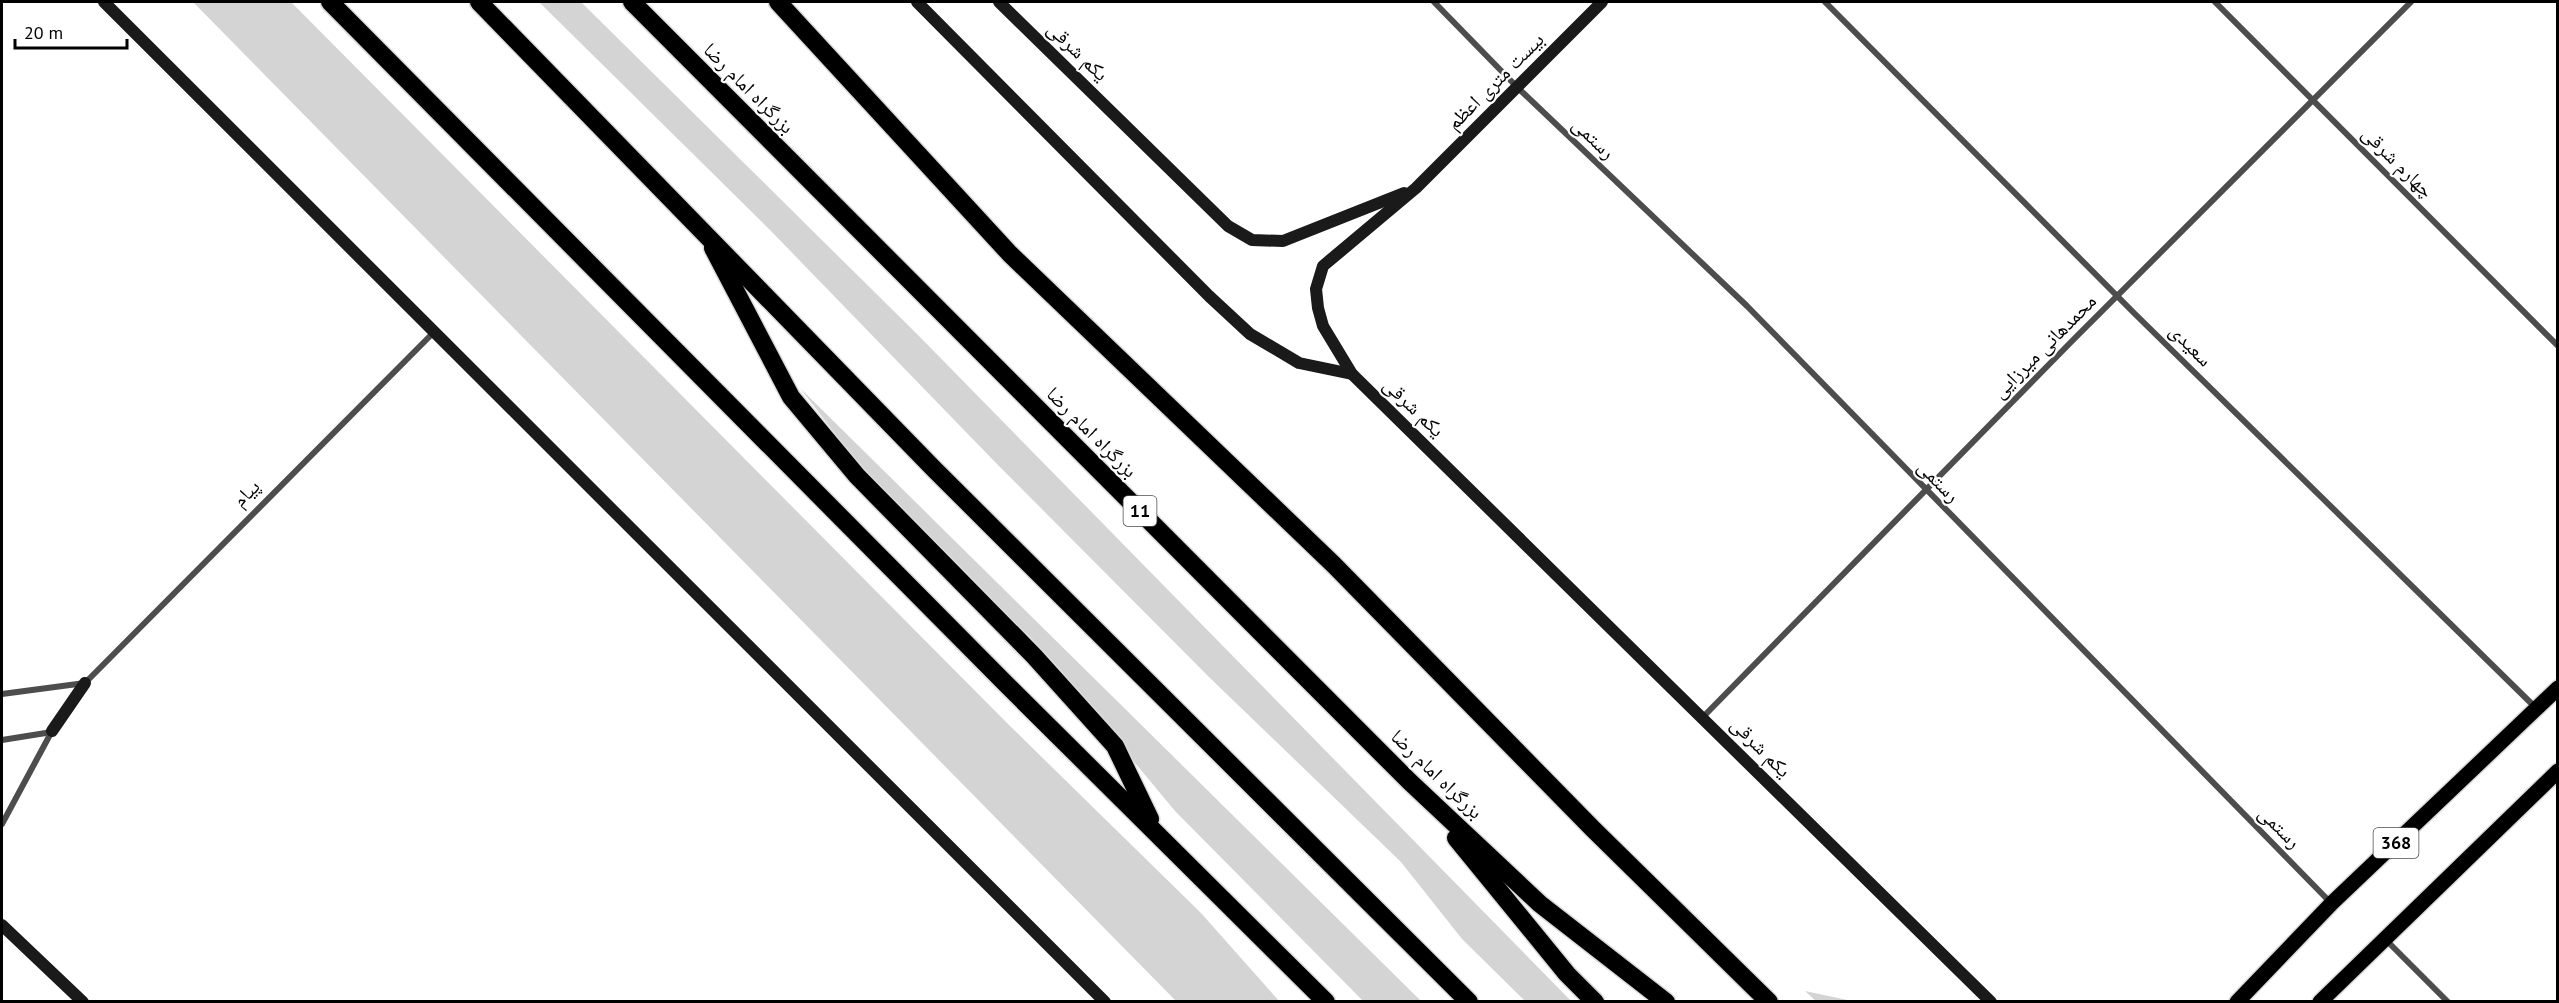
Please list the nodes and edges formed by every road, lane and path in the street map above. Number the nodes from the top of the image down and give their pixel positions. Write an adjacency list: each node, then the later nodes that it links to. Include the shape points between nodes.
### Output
1 (104, 2): 18 (main road)
2 (330, 2): 32 (highway, via 990,669)
3 (479, 2): 16 (highway)
4 (632, 2): 30 (highway, بزرگراه امام رضا / 11)
5 (778, 2): 42 (highway, via 1010,254 1334,565)
6 (917, 2): 20 (main road, via 1250,334 1299,363)
7 (999, 2): 15 (main road, یکم شرقی, via 1228,226 1252,240 1283,241)
8 (1434, 2): 13 (street, رستمی)
9 (1602, 2): 13 (main road, بیست متری اعظم)
10 (1825, 2): 17 (street, سعیدی)
11 (2215, 2): 14 (street, چهارم شرقی)
12 (2411, 2): 14 (street, محمدهانی میرزایی)
13 (1517, 87): 15 (main road, بیست متری اعظم); 21 (street, رستمی, via 1747,306)
14 (2313, 100): 17 (street, محمدهانی میرزایی); 19 (street, چهارم شرقی)
15 (1416, 188): 20 (main road, یکم شرقی, via 1323,266 1316,289 1318,308 1323,326)
16 (704, 231): 32 (highway, via 791,397 857,476 1034,656 1115,746); 39 (highway, via 934,469)
17 (2117, 296): 21 (street, محمدهانی میرزایی); 25 (street, سعیدی)
18 (435, 332): 22 (street, پیام); 37 (main road)
19 (2558, 346)
20 (1352, 374): 26 (main road, یکم شرقی)
21 (1925, 490): 26 (street, محمدهانی میرزایی); 33 (street, رستمی)
22 (85, 683): 24 (street); 27 (main road, پیام)
23 (2558, 688): 25 (main road, 368)
24 (2, 694)
25 (2536, 709): 33 (main road, 368)
26 (1703, 717): 43 (main road, یکم شرقی)
27 (52, 732): 28 (street); 31 (street, پیام)
28 (2, 740)
29 (2558, 771): 35 (main road)
30 (1410, 781): 40 (highway, via 1567,974); 41 (highway, بزرگراه امام رضا / 11, via 1540,904)
31 (2, 824)
32 (1155, 830): 38 (highway)
33 (2332, 903): 44 (main road, 368)
34 (2, 925): 36 (main road)
35 (2385, 939): 45 (main road); 46 (street)
36 (83, 1002)
37 (1105, 1002)
38 (1326, 1002)
39 (1469, 1002)
40 (1595, 1002)
41 (1666, 1002)
42 (1769, 1002)
43 (1991, 1002)
44 (2237, 1002)
45 (2320, 1002)
46 (2448, 1002)

